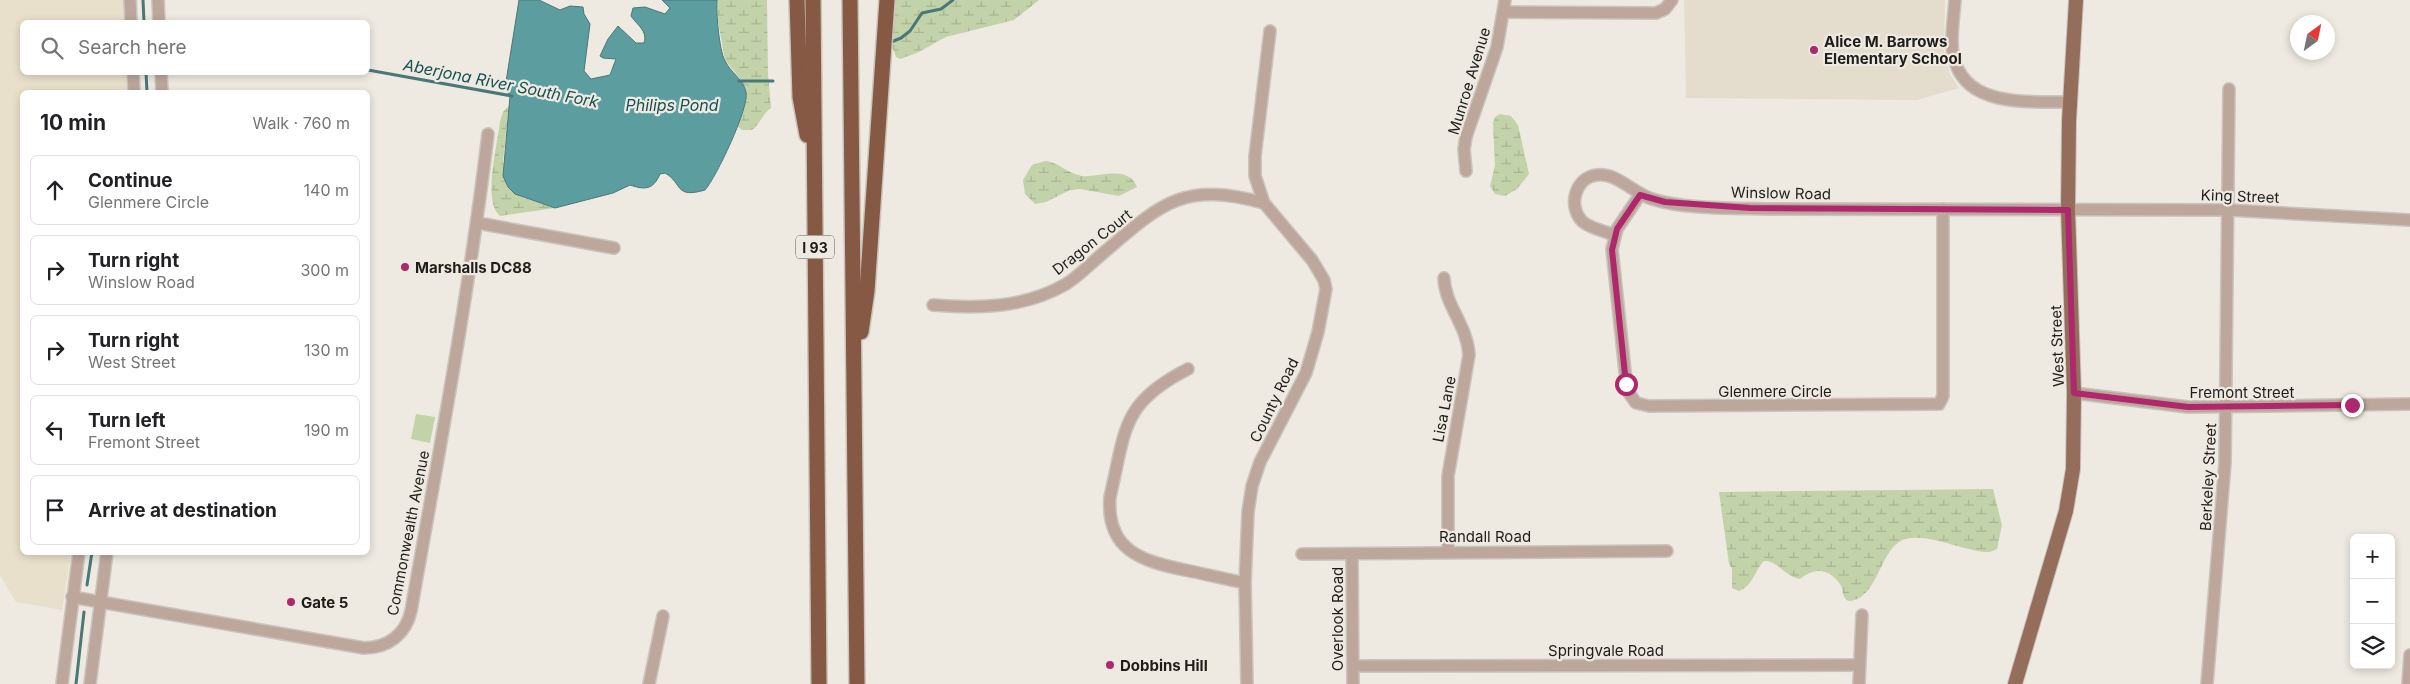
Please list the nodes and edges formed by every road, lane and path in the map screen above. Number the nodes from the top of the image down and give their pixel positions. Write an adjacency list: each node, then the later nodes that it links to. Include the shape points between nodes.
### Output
1 (130, 0): 12 (street)
2 (158, 0): 13 (street)
3 (797, 0): 23 (highway, via 800,97)
4 (813, 0): 23 (highway, I 93)
5 (850, 0): 36 (highway, I 93)
6 (887, 0): 36 (highway, via 867,291)
7 (1505, 0): 11 (street, Munroe Avenue)
8 (1954, 0): 20 (street, via 1953,55 1971,86 1998,99)
9 (2076, 0): 20 (main road, West Street)
10 (1669, 4): 11 (street, via 1656,13)
11 (1504, 12): 22 (street, Munroe Avenue, via 1497,47 1466,137)
12 (131, 20)
13 (159, 20)
14 (1270, 31): 25 (street, County Road, via 1254,166 1257,187)
15 (133, 75): 18 (street)
16 (161, 75): 19 (street)
17 (2229, 89): 28 (street, Berkeley Street)
18 (134, 90)
19 (162, 90)
20 (2070, 102): 27 (main road, West Street)
21 (488, 134): 30 (street, Commonwealth Avenue)
22 (1466, 171)
23 (814, 176): 57 (highway, I 93)
24 (1640, 195): 26 (street, Winslow Road, via 1665,202 1750,208); 31 (street, Glenmere Circle); 31 (street, Winslow Road, via 1617,179 1603,174 1590,177 1578,188 1574,206 1579,217 1588,225)
25 (1264, 203): 34 (street, Dragon Court, via 1216,194 1178,198 1146,218 1076,277 1058,288 995,307); 46 (street, County Road, via 1319,270 1326,289 1306,373 1255,474 1248,512)
26 (1943, 209): 27 (street, Winslow Road); 31 (street, Glenmere Circle, via 1943,396 1934,405 1649,406 1636,402 1629,396 1626,384 1613,259)
27 (2068, 210): 28 (street, King Street); 37 (main road, West Street)
28 (2229, 210): 29 (street, King Street); 39 (street, Berkeley Street)
29 (2410, 220)
30 (478, 223): 32 (street); 48 (street, Commonwealth Avenue, via 411,611 407,624 398,635 383,645 364,648)
31 (1615, 235)
32 (614, 248)
33 (1444, 278): 40 (street, Lisa Lane, via 1446,292 1466,335 1469,355 1448,476)
34 (933, 305)
35 (1188, 369): 46 (street, via 1156,387 1130,416 1110,497 1113,528 1122,545 1146,561)
36 (854, 376): 58 (highway, I 93)
37 (2074, 393): 39 (street, Fremont Street, via 2172,406); 62 (main road, West Street, via 2074,454 2069,497)
38 (2410, 404): 39 (street, Fremont Street)
39 (2226, 408): 63 (street, Berkeley Street, via 2223,504)
40 (1448, 551): 41 (street, Randall Road); 43 (street, Randall Road)
41 (1667, 551)
42 (1302, 554): 43 (street, Randall Road)
43 (1352, 554): 53 (street, Overlook Road)
44 (79, 555): 47 (street)
45 (107, 555): 48 (street)
46 (1245, 583): 59 (street, County Road)
47 (72, 597): 48 (street, Commonwealth Avenue); 54 (street)
48 (101, 601): 55 (street)
49 (1862, 615): 52 (street)
50 (663, 616): 56 (street)
51 (2410, 655): 64 (street)
52 (1859, 664): 53 (street, Springvale Road); 61 (street)
53 (1353, 666): 60 (street, Overlook Road)
54 (62, 684)
55 (90, 684)
56 (649, 684)
57 (819, 684)
58 (857, 684)
59 (1247, 684)
60 (1353, 684)
61 (1859, 684)
62 (2015, 684)
63 (2206, 684)
64 (2408, 684)

